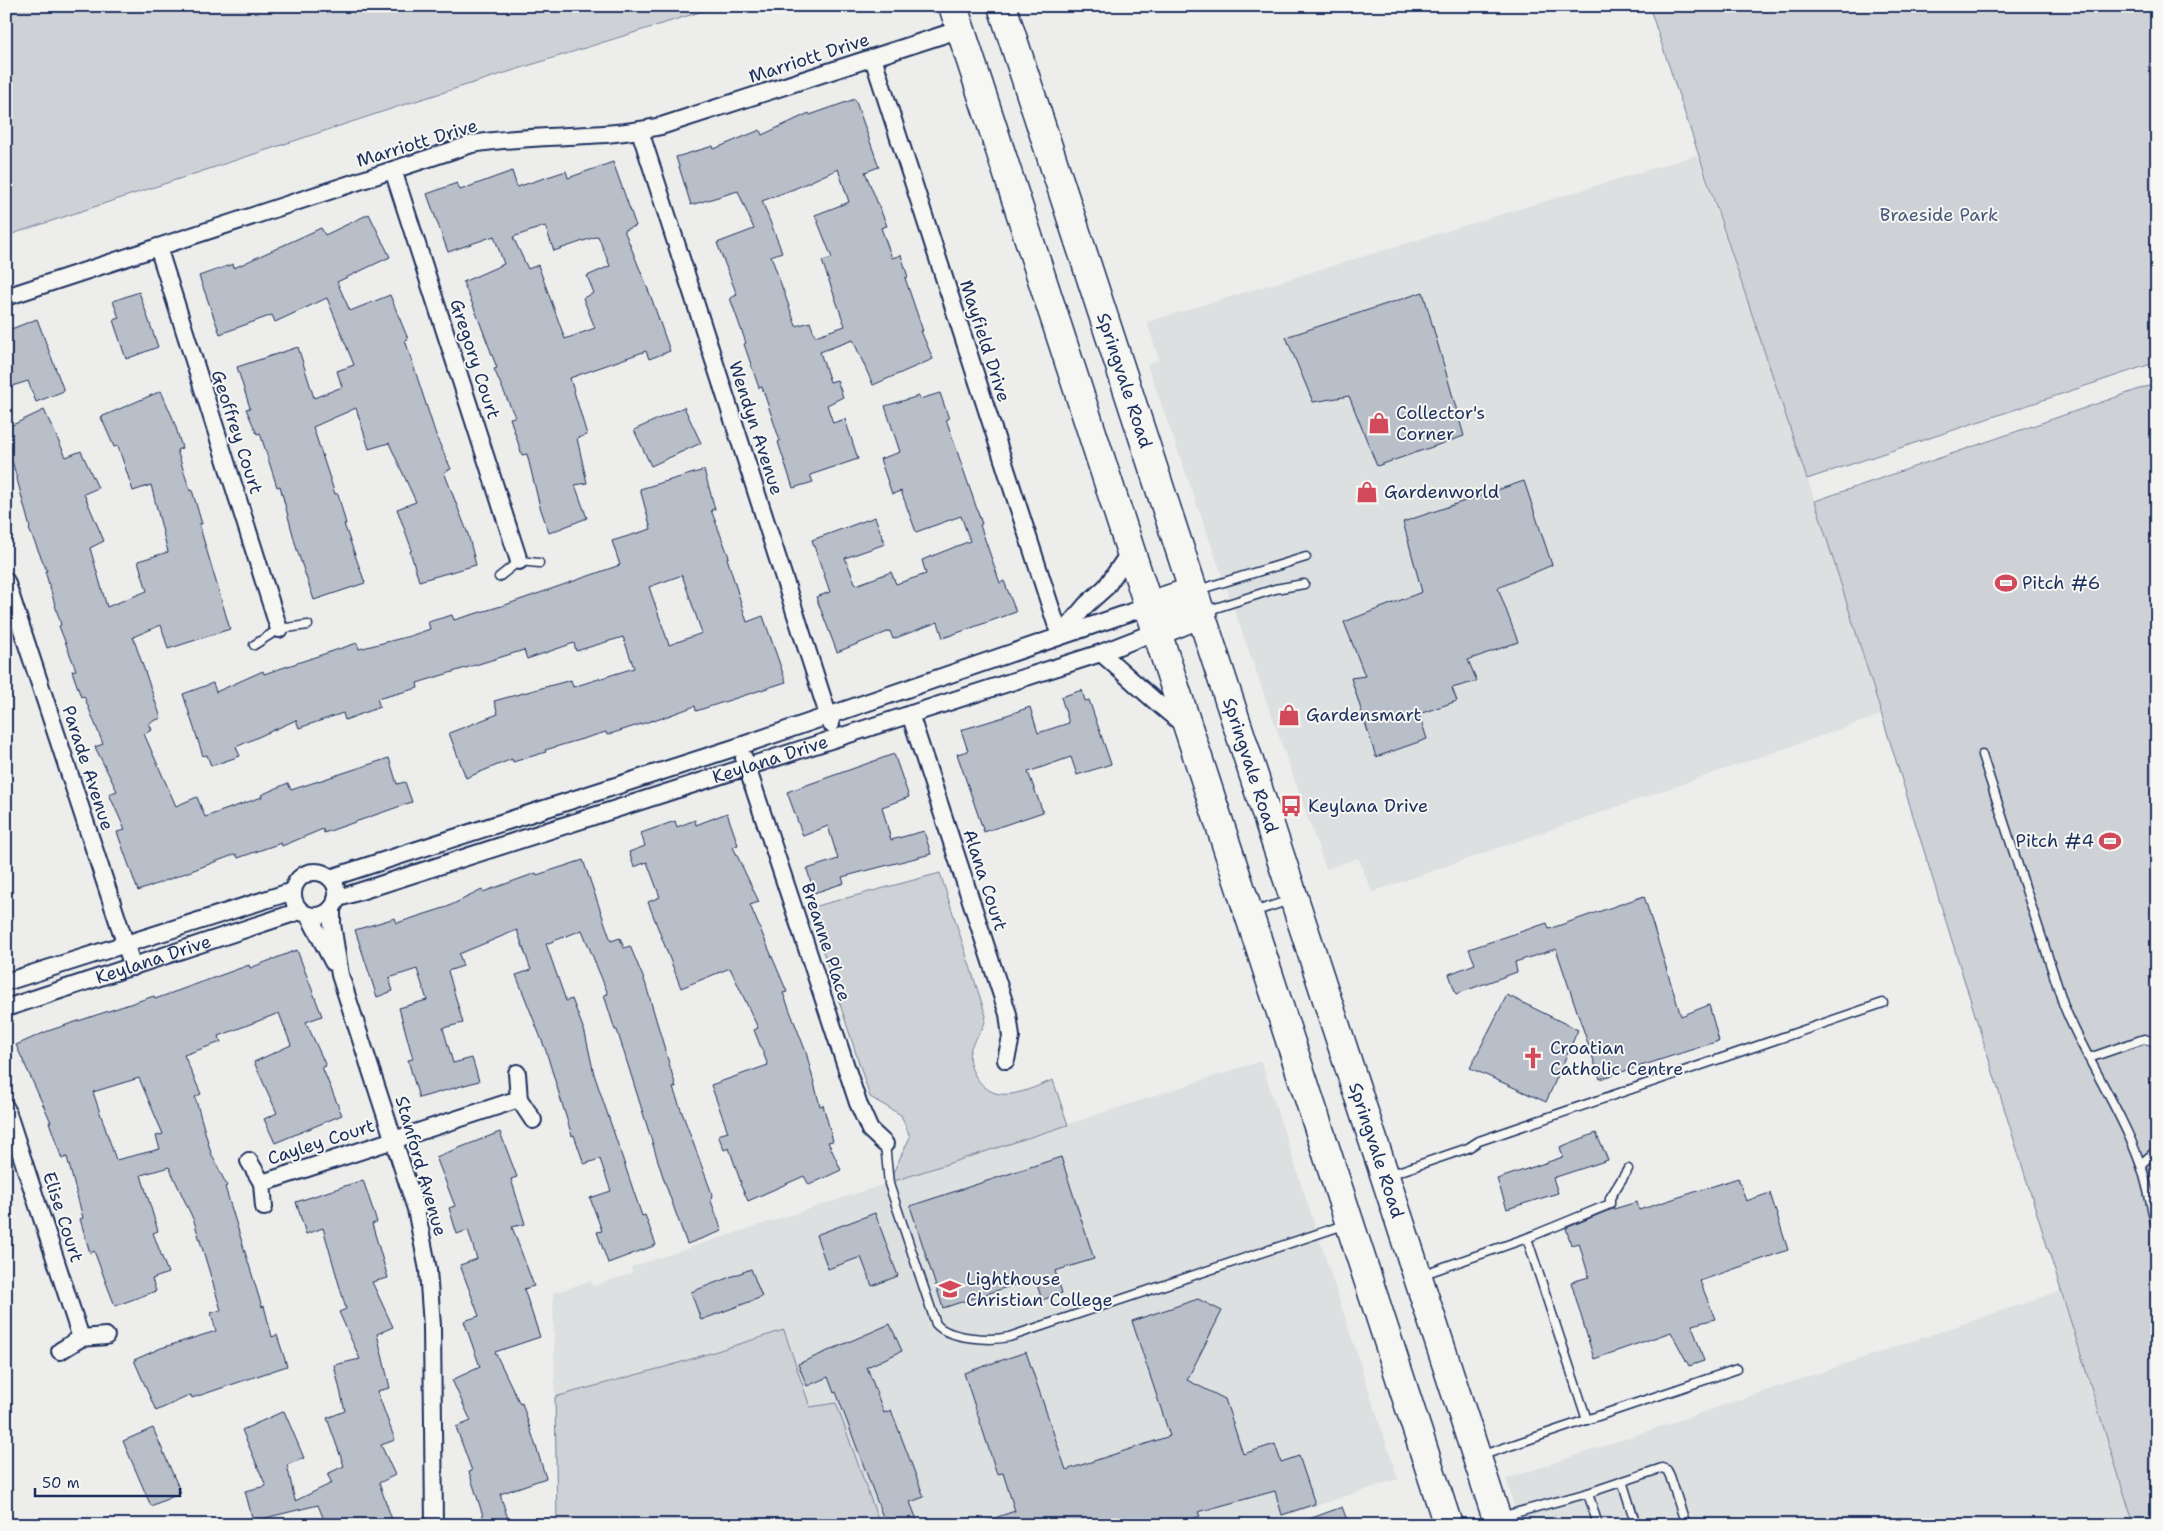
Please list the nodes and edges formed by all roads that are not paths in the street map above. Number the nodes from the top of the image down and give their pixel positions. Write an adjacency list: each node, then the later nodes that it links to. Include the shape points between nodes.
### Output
1 (1002, 6): 15 (highway, Springvale Road)
2 (957, 18): 3 (street, Marriott Drive); 8 (highway)
3 (872, 58): 4 (street, Marriott Drive); 19 (street, Mayfield Drive)
4 (640, 131): 5 (street, Marriott Drive, via 472,144); 23 (street, Wendyn Avenue)
5 (393, 170): 6 (street, Marriott Drive); 10 (street, Gregory Court)
6 (158, 247): 7 (street, Marriott Drive); 18 (street, Geoffrey Court)
7 (6, 296)
8 (1130, 552): 16 (highway); 19 (street, via 1106,587)
9 (1306, 557): 15 (lane)
10 (519, 561): 11 (lane); 12 (lane)
11 (539, 562)
12 (499, 577)
13 (6, 581): 35 (street, Parade Avenue)
14 (1304, 584): 15 (lane)
15 (1198, 602): 16 (highway, Keylana Drive); 31 (highway, Springvale Road)
16 (1153, 618): 19 (street, Keylana Drive); 21 (street, Keylana Drive); 24 (highway)
17 (308, 625): 18 (lane)
18 (278, 629): 20 (lane)
19 (1060, 636): 23 (street, Keylana Drive)
20 (254, 644)
21 (1101, 652): 22 (street, Keylana Drive); 24 (street)
22 (910, 714): 25 (street, Keylana Drive); 43 (street, Alana Court, via 1008,1014 1011,1037)
23 (828, 715): 25 (street, Wendyn Avenue); 26 (street, Keylana Drive)
24 (1189, 730): 34 (highway)
25 (836, 737): 28 (street, Keylana Drive)
26 (740, 746): 28 (street, Breanne Place); 29 (street, Keylana Drive)
27 (1982, 755): 42 (lane, via 2064,1006)
28 (747, 768): 32 (street, Keylana Drive); 49 (street, Breanne Place, via 858,1104 870,1130)
29 (330, 878): 30 (street, via 311,872 299,879); 32 (street, via 334,884)
30 (293, 891): 33 (street, via 293,898); 35 (street, Keylana Drive)
31 (1294, 899): 34 (lane); 54 (highway, Springvale Road)
32 (334, 904): 33 (street, via 322,915); 37 (street, Stanford Avenue, via 332,924)
33 (304, 913): 36 (street, Keylana Drive); 37 (street, Stanford Avenue)
34 (1249, 914): 57 (highway)
35 (126, 944): 36 (street, Parade Avenue); 38 (street, Keylana Drive)
36 (133, 967): 40 (street, Keylana Drive)
37 (340, 975): 48 (street, Stanford Avenue)
38 (6, 982)
39 (1883, 1003): 54 (lane)
40 (6, 1008)
41 (2157, 1048): 42 (lane, via 2152,1041 2144,1039)
42 (2089, 1058): 52 (lane, via 2109,1093)
43 (1006, 1060)
44 (517, 1074): 45 (street)
45 (519, 1099): 47 (street); 48 (street, Cayley Court)
46 (6, 1108): 62 (street, Elise Court)
47 (533, 1120)
48 (393, 1139): 55 (street, Cayley Court); 70 (street, Stanford Avenue, via 416,1209 428,1270 432,1326)
49 (885, 1144): 57 (lane, via 889,1184 936,1324 946,1332 960,1335 995,1339 1009,1337)
50 (2157, 1150): 52 (lane)
51 (249, 1161): 55 (street, Cayley Court)
52 (2141, 1164): 58 (lane)
53 (1628, 1168): 59 (lane, via 1610,1198 1610,1204)
54 (1385, 1176): 60 (highway, Springvale Road)
55 (262, 1183): 56 (street, Cayley Court)
56 (264, 1207)
57 (1350, 1223): 71 (highway)
58 (2157, 1230)
59 (1527, 1238): 60 (lane); 65 (lane)
60 (1418, 1276): 66 (highway, Springvale Road)
61 (106, 1336): 62 (street)
62 (81, 1338): 63 (street)
63 (60, 1351)
64 (1737, 1369): 65 (lane)
65 (1587, 1420): 66 (lane)
66 (1477, 1457): 69 (highway, Springvale Road)
67 (1622, 1481): 68 (lane); 73 (lane); 74 (lane, via 1662,1468 1667,1470)
68 (1588, 1493): 69 (lane); 72 (lane)
69 (1498, 1521)
70 (434, 1525)
71 (1448, 1525)
72 (1598, 1525)
73 (1636, 1525)
74 (1686, 1525)

